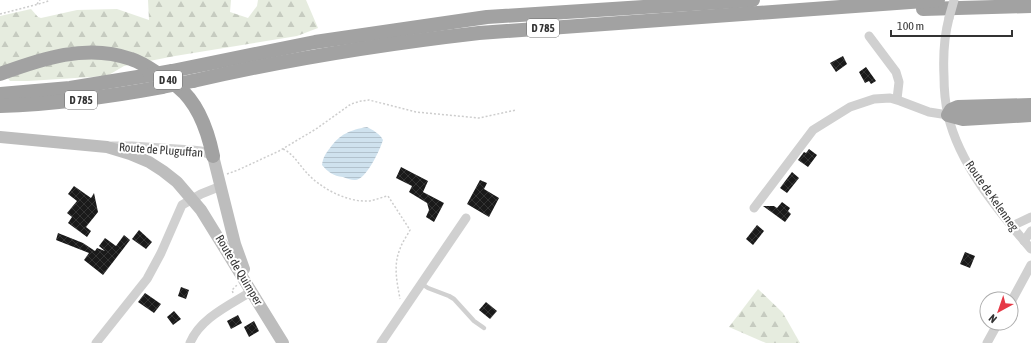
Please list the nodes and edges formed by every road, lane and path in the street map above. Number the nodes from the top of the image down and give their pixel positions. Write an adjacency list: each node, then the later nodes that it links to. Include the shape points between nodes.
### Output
1 (40, 0): 7 (path)
2 (50, 0): 7 (path)
3 (753, 0): 12 (highway, D 785, bridge, via 488,17 315,42 172,71 70,88)
4 (938, 0): 6 (highway, D 785)
5 (954, 0): 17 (street, Route de Kelenneg, bridge, via 944,56)
6 (897, 3): 8 (highway, via 917,10); 15 (highway, D 785, bridge, via 479,32 296,59 162,87 89,99)
7 (35, 5): 9 (path)
8 (1031, 6)
9 (0, 14)
10 (869, 36): 13 (street, via 896,72 899,82)
11 (0, 74): 22 (highway, D 40, via 69,54 116,54 131,59 148,67 183,92 205,128)
12 (0, 94)
13 (897, 99): 17 (street, via 929,112); 25 (street, via 874,99 858,104 840,112 813,130)
14 (1031, 105): 17 (highway, via 958,107 951,110)
15 (0, 106)
16 (516, 110): 21 (path, via 479,118 416,112 369,100 361,101 351,104)
17 (948, 115): 18 (highway, via 963,119); 28 (street, Route de Kelenneg, via 956,141 974,175)
18 (1031, 115)
19 (0, 137): 20 (main road, Route de Pluguffan / D 40)
20 (107, 147): 22 (street, Route de Pluguffan / D 40, via 192,150); 24 (main road, Route de Pluguffan / D 40, via 155,166 177,182)
21 (282, 149): 23 (path); 36 (path, via 289,152 308,174 336,194 358,201 388,196 392,200 410,230 396,262)
22 (214, 156): 23 (main road, D 40)
23 (220, 181): 24 (street); 34 (main road, D 40, via 235,244)
24 (192, 198): 34 (main road, Route de Quimper / D 40); 39 (street, via 182,205 161,254 146,279)
25 (754, 208)
26 (1031, 217): 28 (street)
27 (466, 218): 33 (street)
28 (1012, 226): 30 (street, Route de Kelenneg)
29 (1031, 231): 30 (street)
30 (1024, 241): 31 (street, Route de Kelenneg)
31 (1031, 249)
32 (1031, 265): 35 (street)
33 (422, 284): 36 (street); 37 (lane, via 454,299)
34 (252, 291): 40 (street, via 208,319); 41 (main road, Route de Quimper / D 40)
35 (1017, 291)
36 (403, 312): 42 (street)
37 (484, 328)
38 (994, 331): 43 (street)
39 (96, 343)
40 (190, 343)
41 (283, 343)
42 (381, 343)
43 (987, 343)

